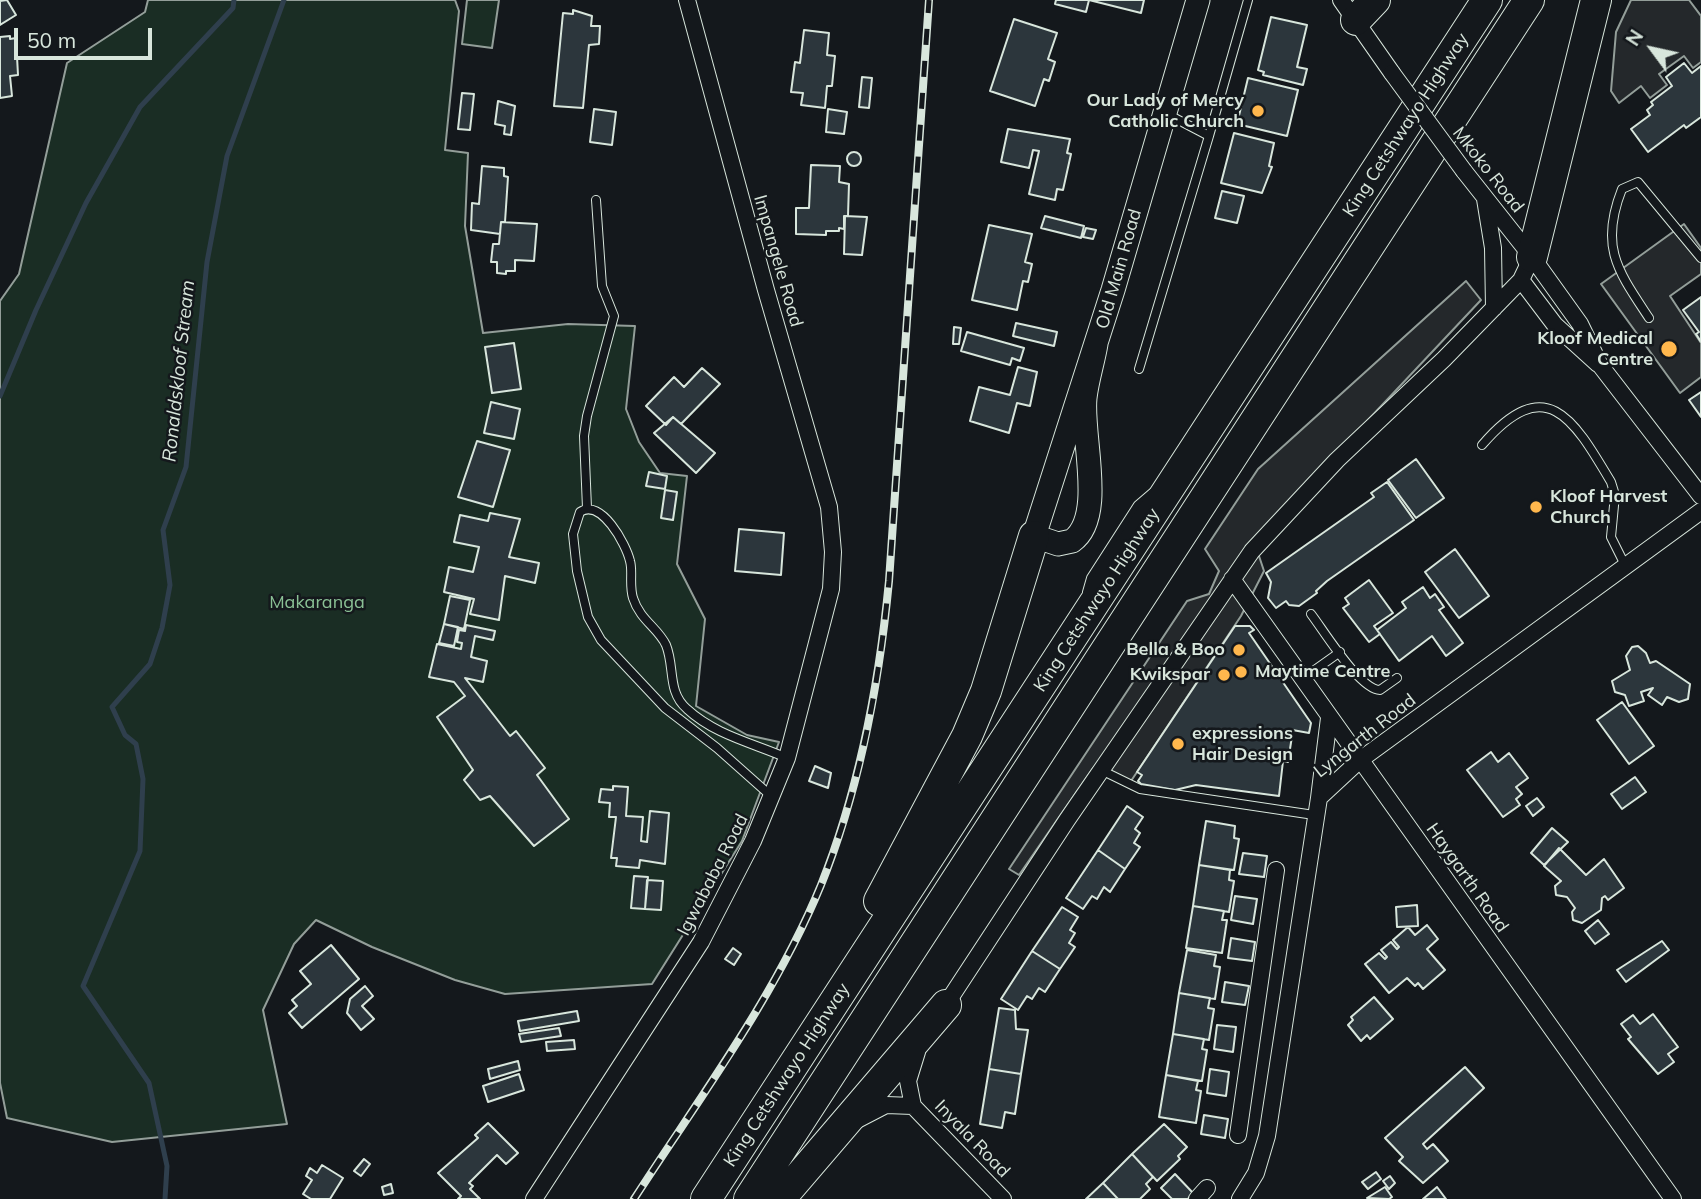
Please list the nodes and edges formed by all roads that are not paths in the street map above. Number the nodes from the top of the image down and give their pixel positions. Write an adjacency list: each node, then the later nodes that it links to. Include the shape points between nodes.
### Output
1 (687, 0): 23 (street, Impangele Road)
2 (1198, 0): 8 (street, Old Main Road)
3 (1248, 0): 9 (lane)
4 (1487, 0): 44 (highway, King Cetshwayo Highway)
5 (1528, 0): 50 (highway, King Cetshwayo Highway)
6 (1596, 0): 13 (highway)
7 (1357, 7): 10 (street, Mkoko Road, bridge, via 1392,73)
8 (1165, 112): 9 (lane); 16 (street, Old Main Road)
9 (1209, 136): 18 (lane)
10 (1485, 198): 13 (street, Mkoko Road); 14 (street, via 1493,248)
11 (596, 200): 21 (lane, via 601,280 614,316 584,436)
12 (1701, 258): 15 (lane, via 1638,182 1622,189 1613,212 1612,253)
13 (1526, 268): 14 (street, Inyala Road); 17 (street, Mkoko Road, via 1580,324); 17 (street, Mkoko Road, via 1555,325)
14 (1494, 308): 26 (street, Inyala Road, via 1284,514)
15 (1649, 318)
16 (1096, 344): 24 (street, Old Main Road); 24 (street, via 1085,399 1087,524 1069,543)
17 (1600, 365): 20 (street, Mkoko Road)
18 (1139, 369)
19 (1482, 445): 25 (lane, via 1521,410 1546,407 1564,414 1611,482 1615,495 1611,537)
20 (1701, 496)
21 (587, 508): 31 (lane, via 604,516 631,563 628,577 639,615 666,644 671,680); 33 (lane, via 576,518 573,534 576,571 588,617 601,640)
22 (1701, 511): 25 (street, Lyngarth Road)
23 (833, 532): 34 (street, Igwababa Road, via 831,589)
24 (1034, 536): 44 (highway, via 990,679 967,736)
25 (1626, 567): 35 (street, Lyngarth Road)
26 (1232, 579): 29 (street, Haygarth Road); 36 (street, Inyala Road)
27 (1311, 614): 28 (lane)
28 (1340, 652): 29 (lane); 30 (lane, via 1374,690)
29 (1302, 678): 32 (street, Haygarth Road)
30 (1397, 678)
31 (686, 709): 33 (lane); 34 (lane, via 735,739)
32 (1329, 718): 35 (street, Haygarth Road); 38 (street)
33 (679, 719): 37 (lane)
34 (787, 758): 37 (street, Igwababa Road)
35 (1360, 760): 38 (street, Lyngarth Road); 54 (street, Haygarth Road)
36 (1101, 770): 39 (lane, via 1140,789); 41 (street, Inyala Road)
37 (773, 798): 48 (street, Igwababa Road, via 701,942)
38 (1319, 798): 39 (street, Lyngarth Road)
39 (1314, 815): 43 (street, Lyngarth Road)
40 (1276, 870): 42 (street)
41 (946, 1005): 45 (street, Inyala Road, via 912,1062 908,1081); 46 (highway)
42 (1246, 1075): 43 (street); 47 (street)
43 (1276, 1079): 53 (street, Lyngarth Road, via 1263,1154)
44 (770, 1101): 49 (highway, King Cetshwayo Highway)
45 (913, 1106): 46 (street, Inyala Road, via 886,1105); 52 (street, Inyala Road)
46 (844, 1128): 51 (highway)
47 (1238, 1135)
48 (534, 1199)
49 (705, 1199)
50 (749, 1199)
51 (780, 1199)
52 (1003, 1199)
53 (1240, 1199)
54 (1673, 1199)

